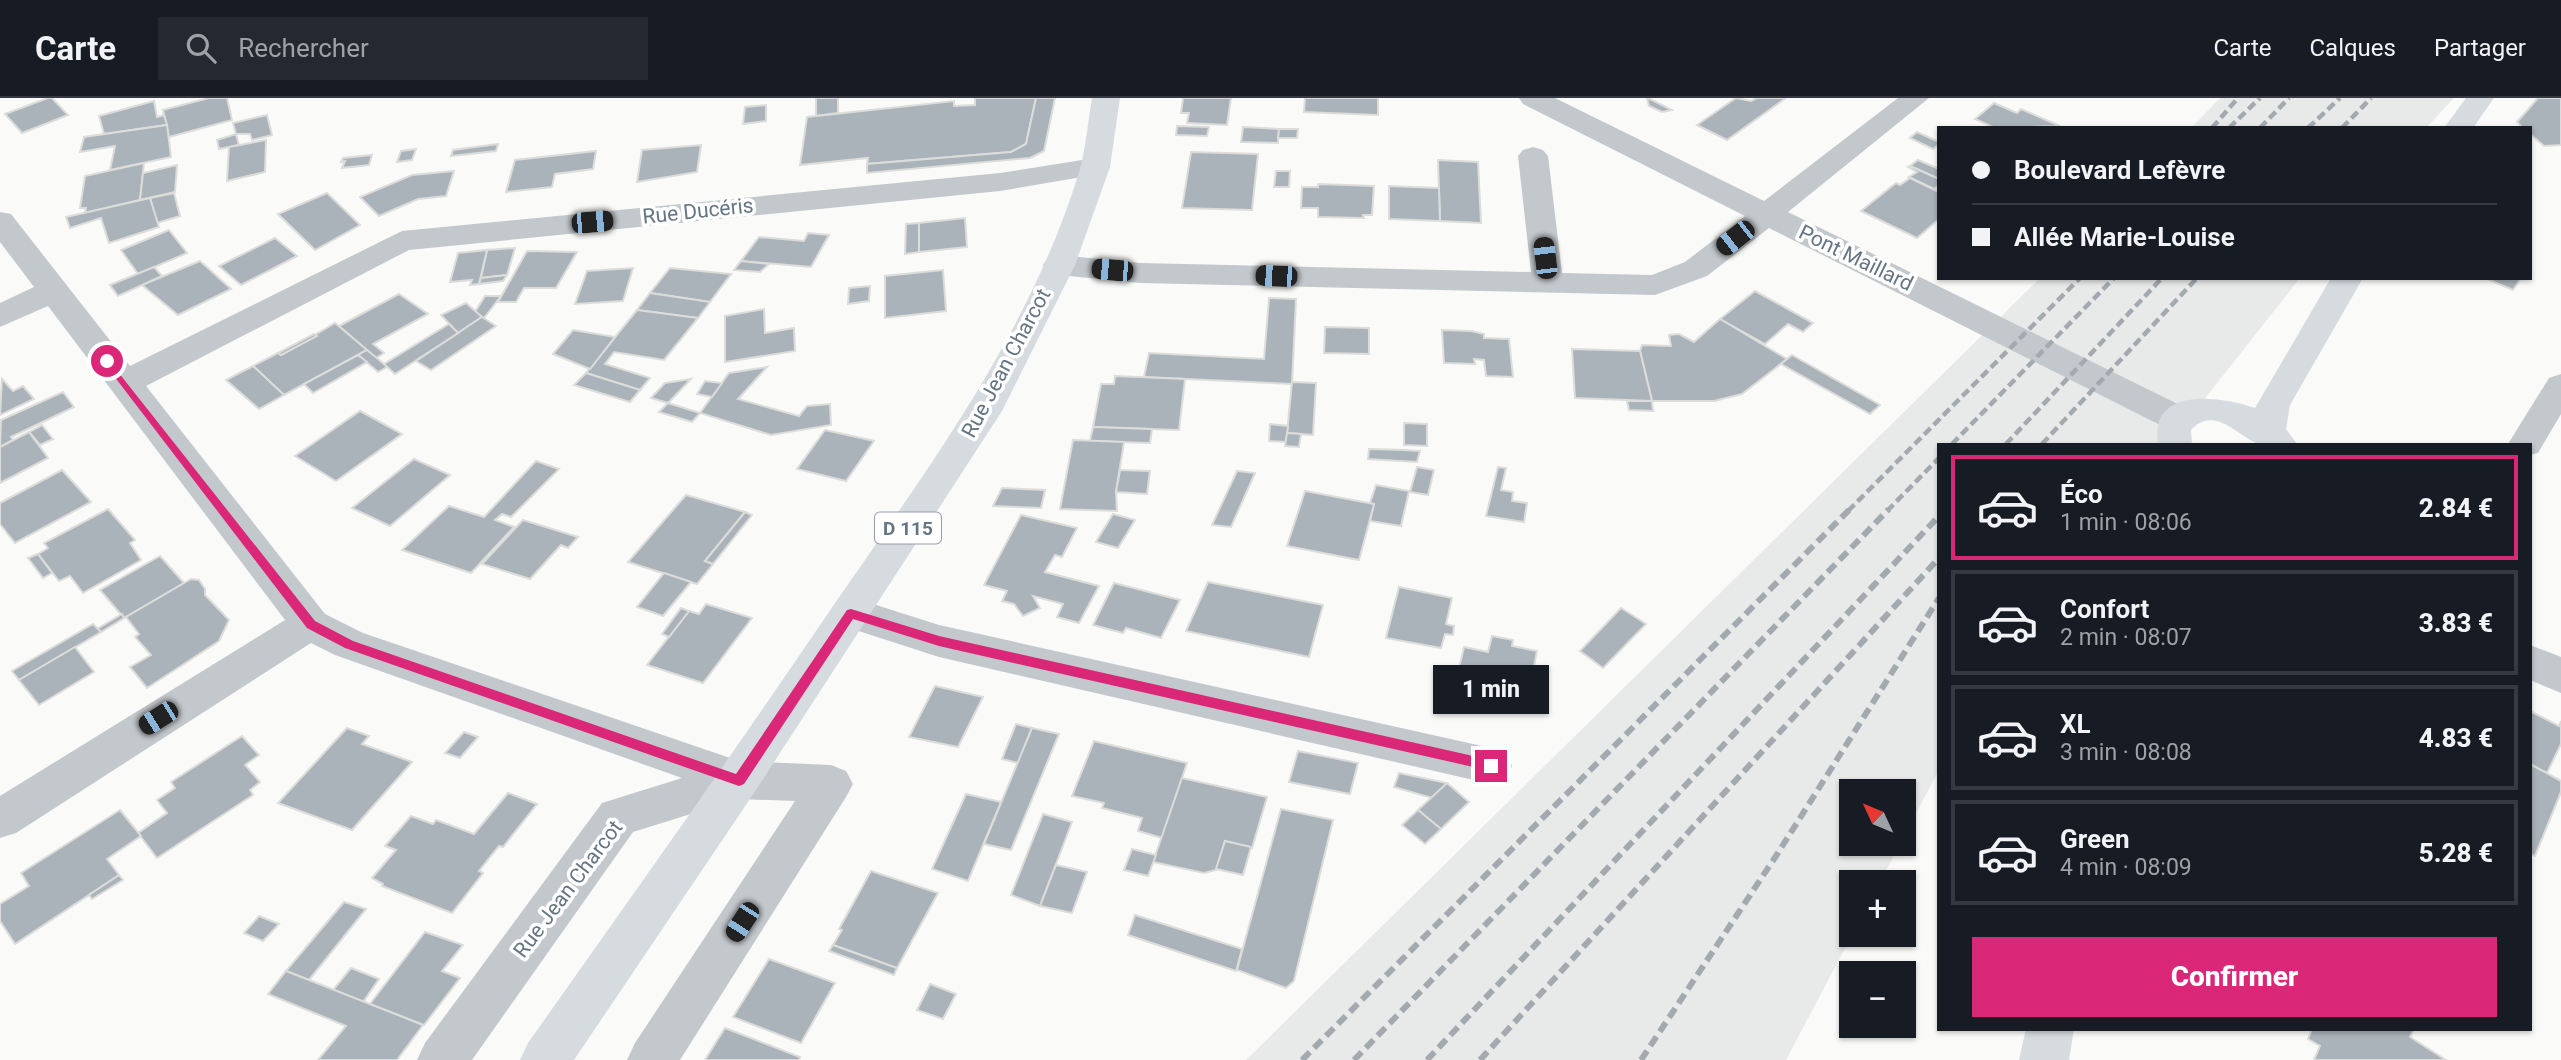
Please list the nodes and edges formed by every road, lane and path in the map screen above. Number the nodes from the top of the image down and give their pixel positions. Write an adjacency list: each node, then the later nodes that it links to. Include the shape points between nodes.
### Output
1 (1106, 98): 7 (main road, Rue Jean Charcot / D 115)
2 (1914, 98): 11 (street, via 1696,269 1655,285)
3 (2480, 98): 5 (main road)
4 (1535, 99): 16 (street, Pont Maillard)
5 (2459, 126)
6 (1533, 156): 11 (street)
7 (1095, 167): 9 (main road, Rue Jean Charcot / D 115); 14 (street, Rue Ducéris, via 1000,182 402,241)
8 (0, 221): 12 (street)
9 (1059, 265): 11 (street, via 1140,273); 19 (main road, Rue Jean Charcot / D 115, via 985,411)
10 (2346, 280): 17 (main road, via 2273,405)
11 (1548, 284)
12 (54, 290): 13 (street); 14 (street)
13 (0, 316)
14 (124, 383): 20 (street)
15 (2561, 386): 18 (street)
16 (2168, 423): 17 (main road, Pont Maillard, via 2202,410 2218,411 2236,414)
17 (2274, 438)
18 (2526, 443)
19 (851, 613): 23 (street, via 939,641); 24 (main road, Rue Jean Charcot / D 115)
20 (311, 625): 24 (street, via 349,644); 25 (street)
21 (2532, 662): 22 (street)
22 (2561, 676)
23 (1491, 766)
24 (739, 780): 27 (street, Rue Jean Charcot, via 618,817); 28 (main road, Rue Jean Charcot / D 115); 29 (street, via 831,783)
25 (0, 819)
26 (2050, 1031): 30 (main road)
27 (442, 1060)
28 (545, 1060)
29 (652, 1060)
30 (2044, 1060)

